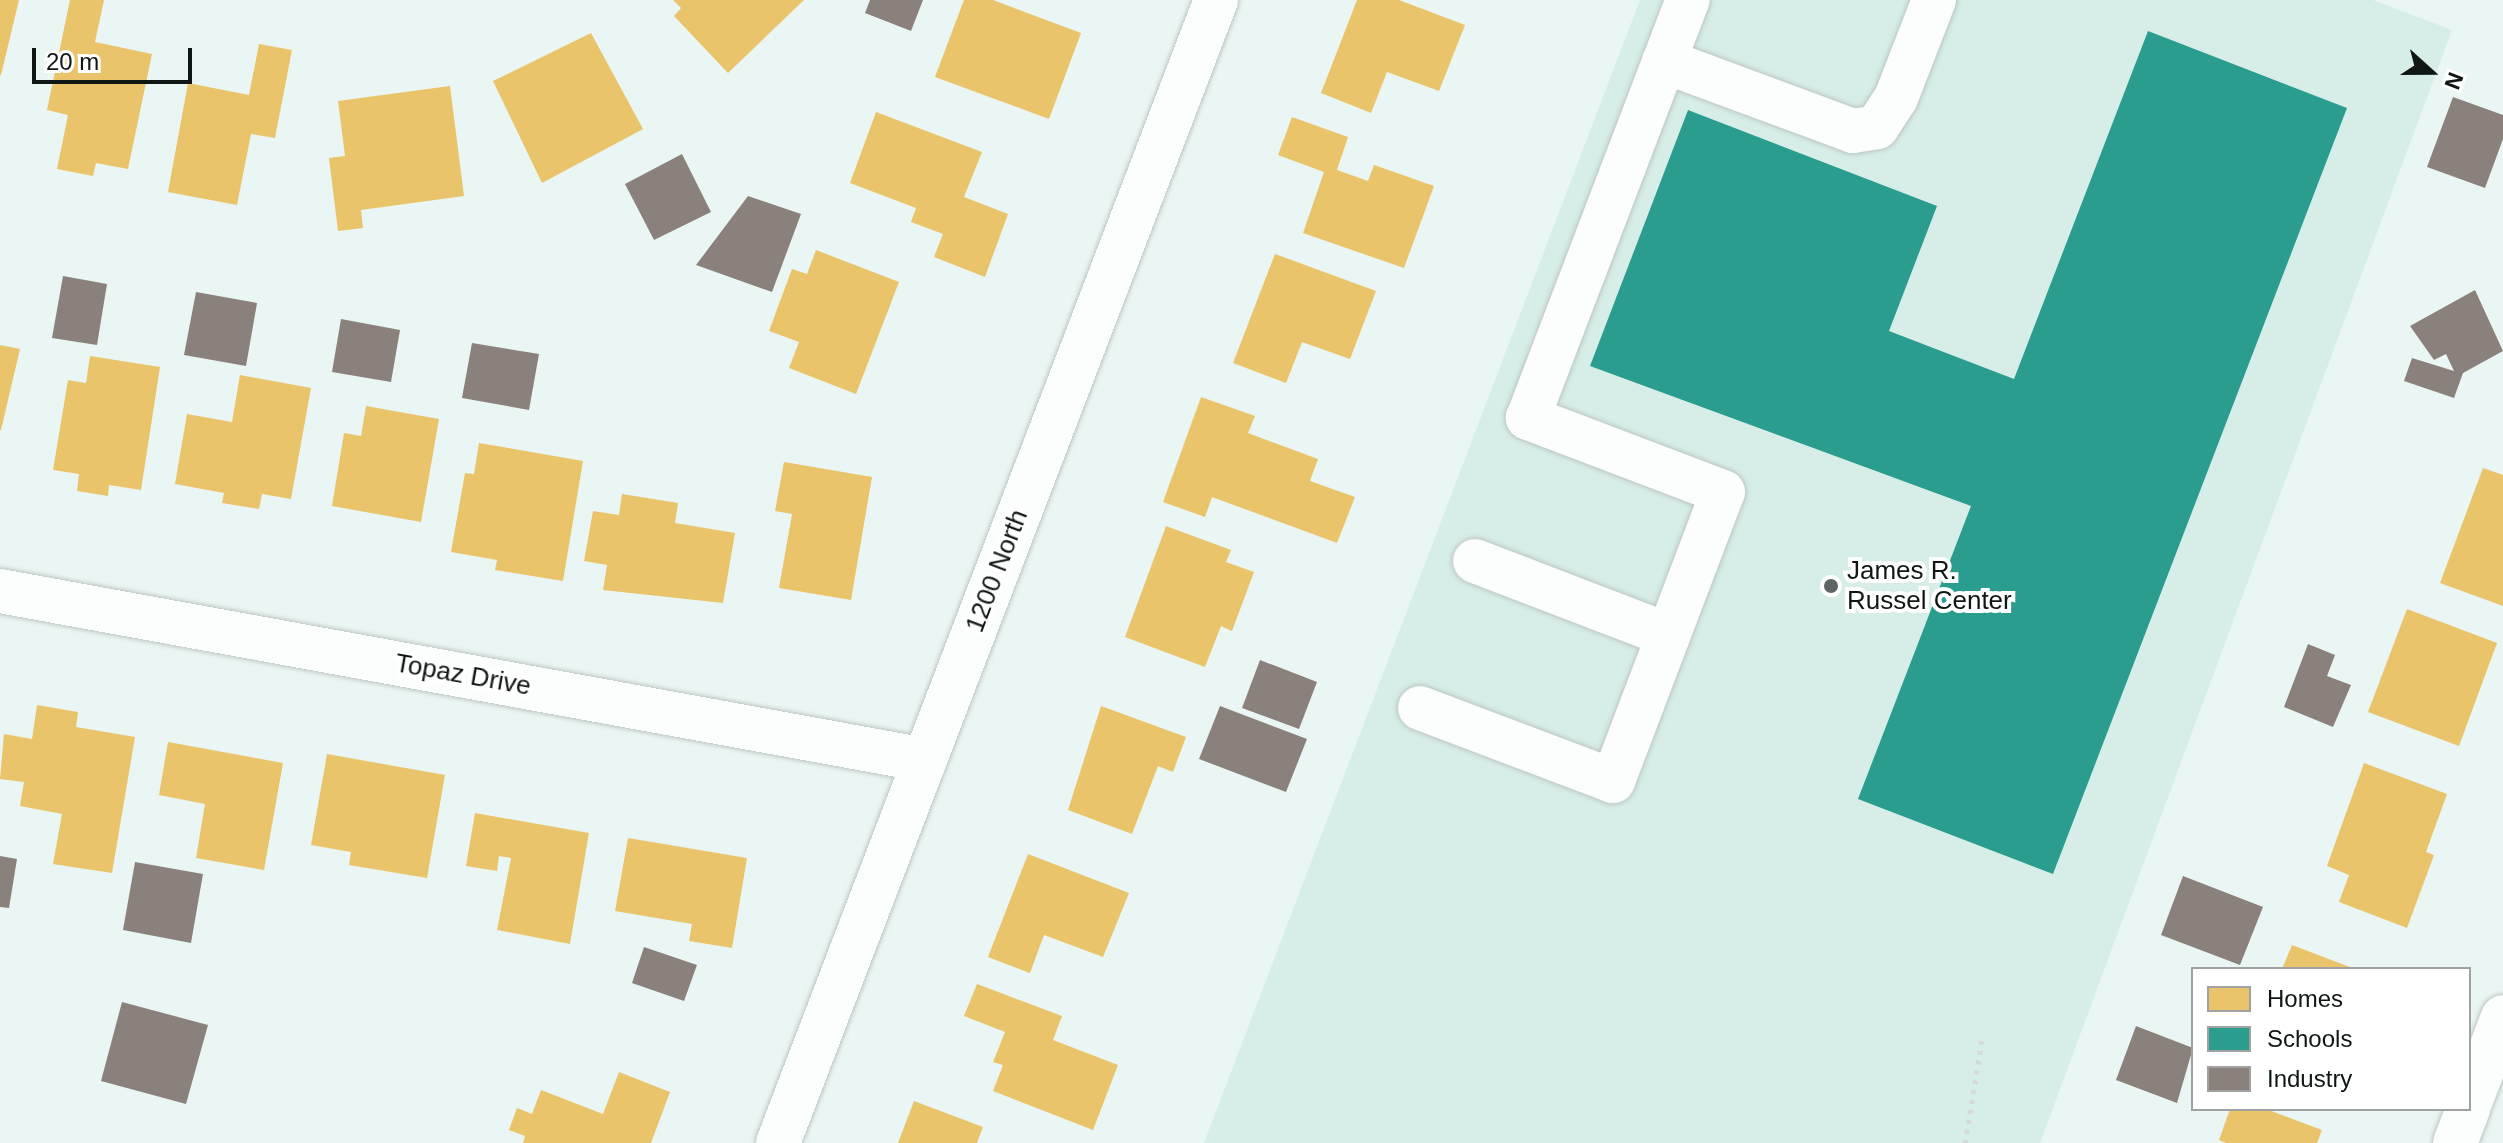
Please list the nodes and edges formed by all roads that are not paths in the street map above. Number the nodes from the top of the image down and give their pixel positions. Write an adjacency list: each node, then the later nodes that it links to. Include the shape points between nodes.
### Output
1 (1216, 0): 9 (street, 1200 North)
2 (1688, 0): 4 (street)
3 (1934, 0): 4 (street, via 1896,98 1877,127 1853,131)
4 (1664, 61): 7 (street, via 1528,418 1723,492)
5 (1475, 561): 7 (street)
6 (0, 591): 9 (street, Topaz Drive)
7 (1668, 635): 8 (street, via 1613,781)
8 (1420, 708)
9 (925, 760): 13 (street, 1200 North)
10 (2503, 1017): 11 (street)
11 (2471, 1099)
12 (2467, 1111): 14 (street)
13 (778, 1143)
14 (2455, 1143)

